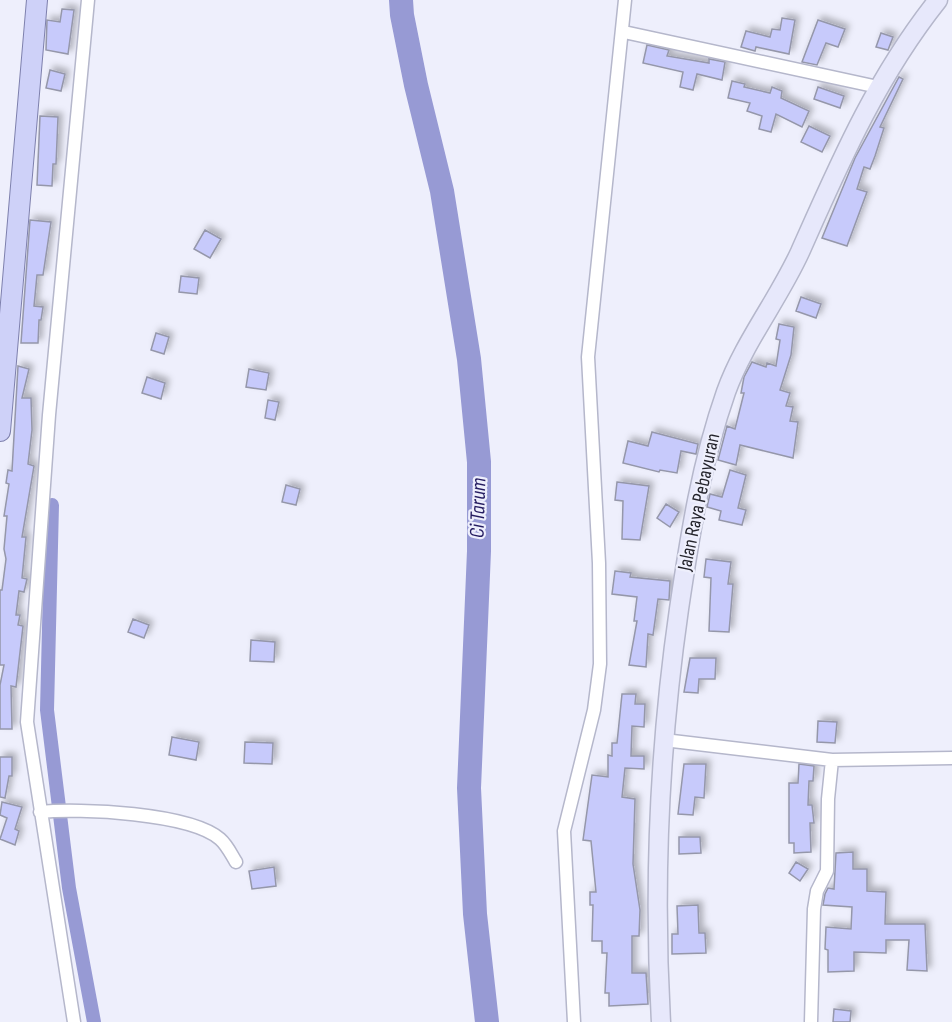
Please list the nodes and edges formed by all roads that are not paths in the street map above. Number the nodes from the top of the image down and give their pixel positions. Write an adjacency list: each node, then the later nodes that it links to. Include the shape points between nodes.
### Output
1 (37, 0): 7 (main road)
2 (88, 0): 11 (street, via 49,415 28,704 30,750)
3 (625, 0): 5 (street)
4 (938, 0): 6 (main road, Jalan Raya Pebayuran, via 901,48)
5 (624, 32): 6 (street); 14 (street, via 588,357 600,664 594,710 564,831)
6 (878, 87): 8 (main road, Jalan Raya Pebayuran, via 795,263 741,360 716,421 692,516)
7 (0, 431)
8 (664, 740): 10 (street); 15 (main road, Jalan Raya Pebayuran, via 656,846)
9 (952, 758): 10 (street)
10 (832, 760): 16 (street, via 827,871 814,909)
11 (46, 811): 12 (street, via 129,813 197,828 219,837); 13 (street)
12 (236, 862)
13 (74, 1022)
14 (574, 1022)
15 (661, 1022)
16 (811, 1022)

